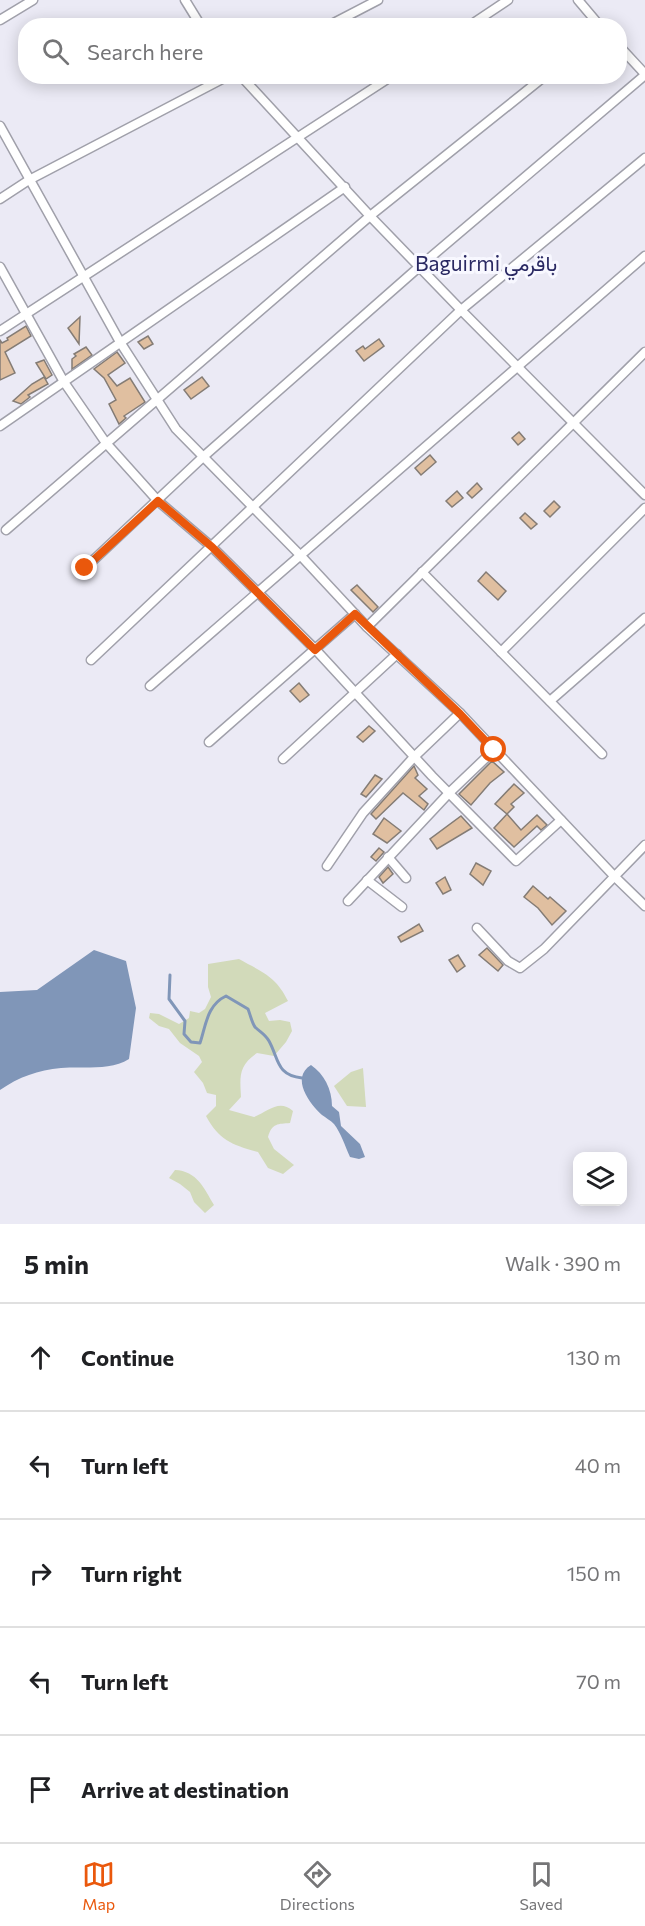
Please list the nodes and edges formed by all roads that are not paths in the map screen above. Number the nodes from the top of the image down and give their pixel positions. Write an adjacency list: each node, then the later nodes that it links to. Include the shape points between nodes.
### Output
1 (33, 0): 10 (street)
2 (185, 0): 6 (street)
3 (378, 0): 7 (street)
4 (508, 0): 8 (street)
5 (578, 0): 9 (street)
6 (196, 18)
7 (343, 18)
8 (481, 18)
9 (593, 18)
10 (0, 20)
11 (627, 55): 12 (street)
12 (645, 75): 26 (street)
13 (213, 84): 20 (street)
14 (248, 84): 18 (street)
15 (380, 84): 18 (street)
16 (535, 84): 23 (street)
17 (0, 126): 20 (street)
18 (298, 138): 21 (street); 27 (street)
19 (645, 158): 28 (street)
20 (29, 180): 22 (street); 27 (street)
21 (345, 187): 23 (street); 31 (street)
22 (0, 200)
23 (370, 216): 26 (street); 35 (street)
24 (645, 256): 33 (street)
25 (0, 267): 29 (street)
26 (419, 267): 28 (street); 39 (street)
27 (84, 278): 29 (street); 31 (street)
28 (461, 310): 33 (street); 42 (street)
29 (27, 315): 30 (street); 34 (street)
30 (0, 331)
31 (120, 342): 34 (street); 35 (street)
32 (645, 352): 36 (street)
33 (516, 367): 36 (street); 46 (street)
34 (64, 381): 37 (street); 38 (street)
35 (157, 399): 38 (street); 39 (street, via 176,429)
36 (573, 423): 40 (street); 48 (street)
37 (0, 426)
38 (106, 443): 41 (street); 44 (street)
39 (203, 457): 41 (street); 42 (street)
40 (645, 495)
41 (158, 501): 45 (street); 47 (street)
42 (252, 508): 45 (street); 46 (street)
43 (645, 508): 54 (street)
44 (6, 530)
45 (212, 547): 49 (street); 56 (street)
46 (301, 556): 49 (street); 50 (street)
47 (85, 568)
48 (422, 572): 52 (street); 54 (street)
49 (257, 593): 53 (street); 57 (street)
50 (355, 614): 52 (street); 53 (street)
51 (645, 618): 59 (street)
52 (367, 627): 55 (street)
53 (315, 650): 58 (street); 61 (street)
54 (501, 652): 59 (street)
55 (397, 654): 58 (street); 60 (street)
56 (91, 660)
57 (150, 686)
58 (355, 692): 64 (street); 65 (street)
59 (550, 701): 63 (street)
60 (460, 714): 62 (street); 64 (street)
61 (209, 742)
62 (494, 750): 66 (street); 67 (street)
63 (602, 754)
64 (414, 757): 66 (street); 70 (street, via 363,813)
65 (283, 759)
66 (449, 793): 67 (street, via 516,861); 69 (street)
67 (561, 820): 71 (street)
68 (645, 844): 71 (street)
69 (388, 857): 72 (street); 73 (street)
70 (327, 866)
71 (615, 877): 75 (street); 77 (street, via 520,968 508,962)
72 (406, 878)
73 (366, 880): 74 (street); 76 (street)
74 (348, 901)
75 (645, 906)
76 (402, 907)
77 (477, 928)

